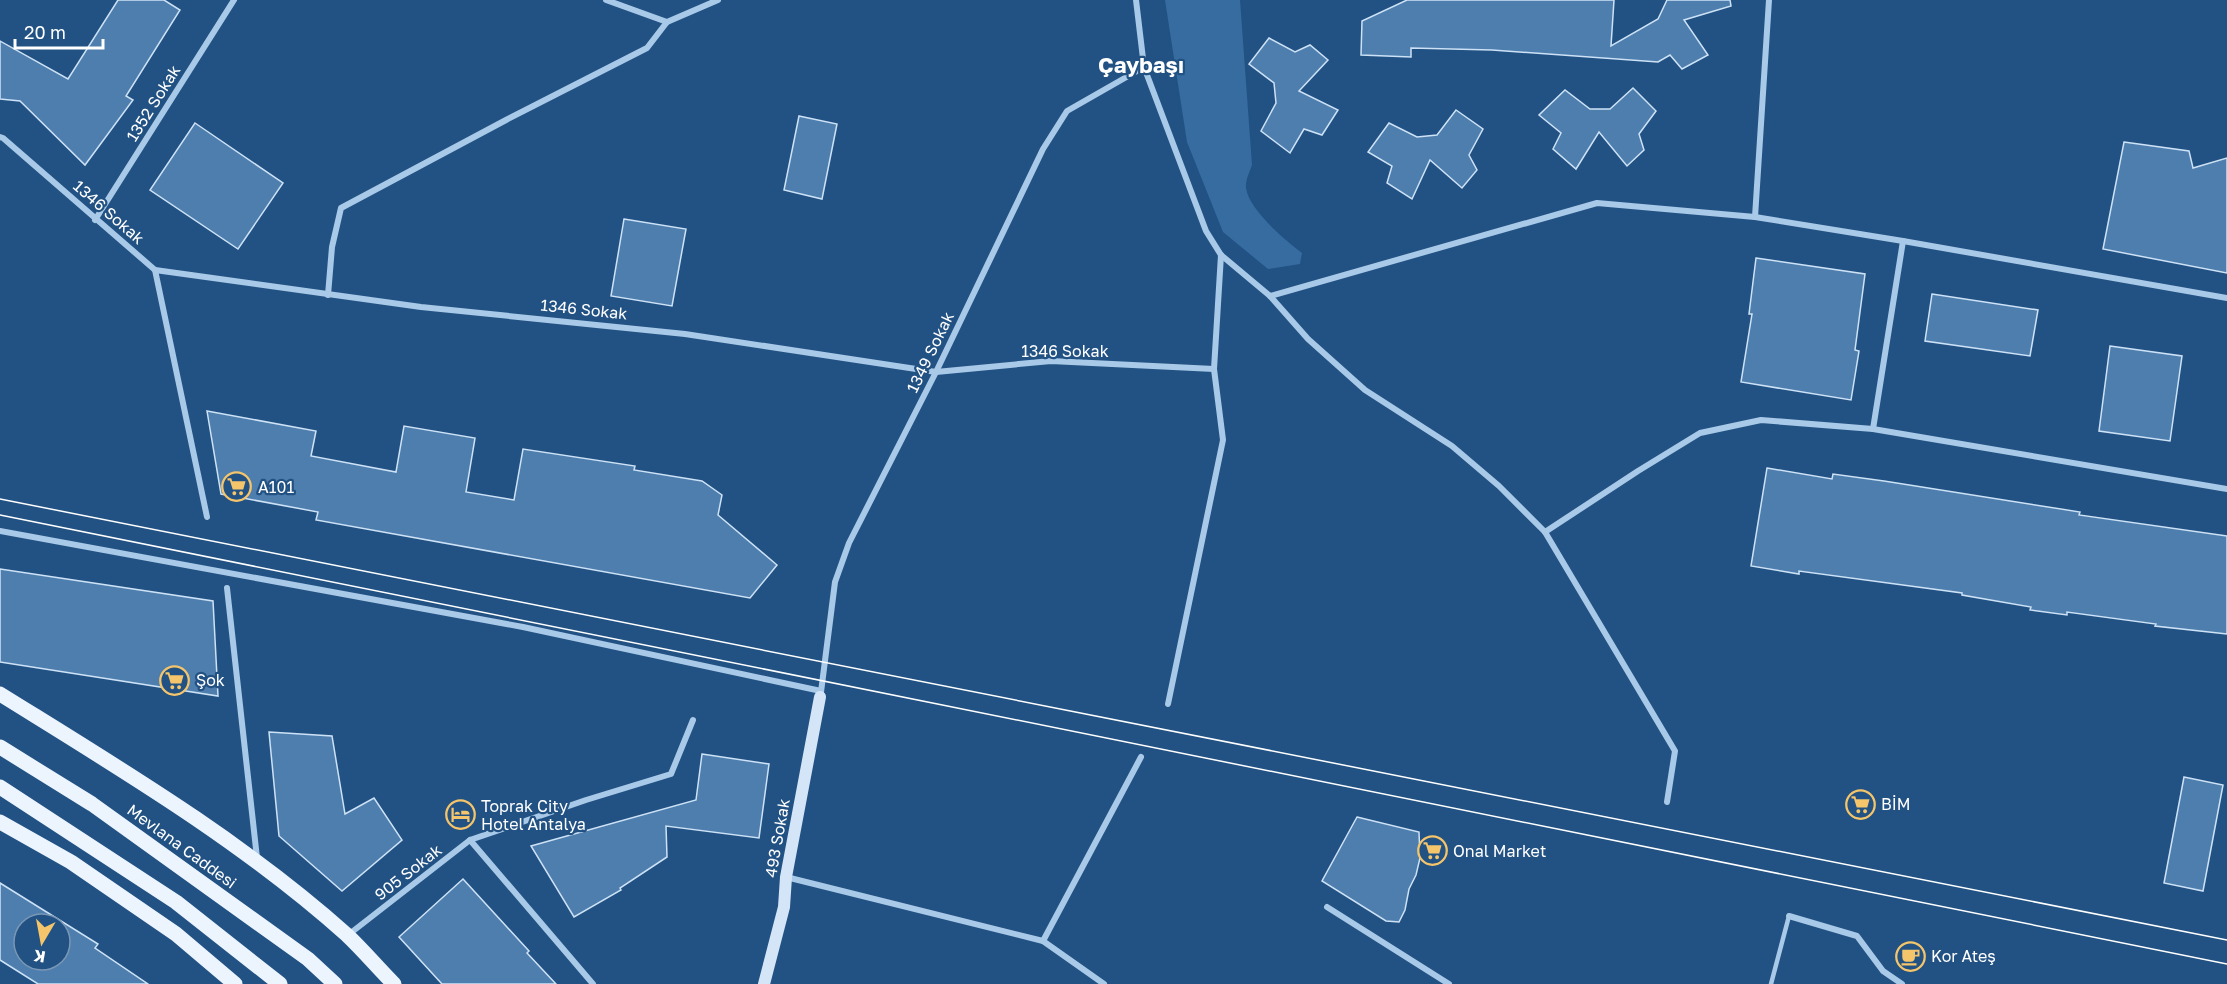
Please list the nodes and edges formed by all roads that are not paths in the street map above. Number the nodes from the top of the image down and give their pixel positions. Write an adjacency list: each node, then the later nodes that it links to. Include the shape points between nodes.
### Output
1 (234, 0): 10 (street, 1352 Sokak)
2 (606, 0): 6 (street)
3 (718, 0): 6 (street)
4 (1136, 0): 7 (street)
5 (1769, 0): 9 (street)
6 (667, 22): 14 (street, via 647,48 341,208)
7 (1144, 68): 12 (street, via 1206,231); 18 (street, 1349 Sokak, via 1068,111 1038,158)
8 (0, 137): 10 (street, 1346 Sokak)
9 (1755, 217): 11 (street); 15 (street, via 1597,203)
10 (95, 220): 13 (street, 1346 Sokak)
11 (1903, 241): 16 (street); 19 (street)
12 (1221, 255): 15 (street); 17 (street)
13 (155, 270): 14 (street, 1346 Sokak); 21 (street)
14 (328, 295): 18 (street, 1346 Sokak, via 685,334)
15 (1270, 296): 23 (street, via 1308,339 1365,390 1452,446)
16 (2227, 298)
17 (1215, 369): 18 (street, 1346 Sokak, via 1051,361); 27 (street, via 1223,440)
18 (936, 372): 26 (street, 1349 Sokak, via 849,543 835,582)
19 (1873, 429): 20 (street); 23 (street, via 1761,420 1700,434)
20 (2227, 489)
21 (207, 517)
22 (0, 531): 26 (street, via 523,627)
23 (1545, 532): 32 (street, via 1675,751)
24 (227, 588): 35 (street)
25 (0, 694): 35 (main road)
26 (821, 694): 36 (street, 493 Sokak)
27 (1167, 704)
28 (693, 720): 34 (street, 905 Sokak, via 671,774)
29 (0, 747): 43 (main road, Mevlana Caddesi, via 92,804 308,959)
30 (1141, 757): 40 (street)
31 (0, 787): 42 (main road, via 176,902)
32 (1667, 802)
33 (0, 822): 41 (main road, via 71,862 166,927)
34 (470, 840): 39 (street, 905 Sokak); 45 (street)
35 (257, 861): 39 (main road)
36 (786, 877): 40 (street); 46 (street, 493 Sokak, via 784,907)
37 (1327, 907): 48 (street)
38 (1789, 916): 49 (lane); 50 (street, via 1857,936 1883,971)
39 (347, 935): 44 (main road)
40 (1043, 941): 47 (street)
41 (235, 984)
42 (280, 984)
43 (335, 984)
44 (394, 984)
45 (593, 984)
46 (764, 984)
47 (1104, 984)
48 (1449, 984)
49 (1771, 984)
50 (1902, 984)

